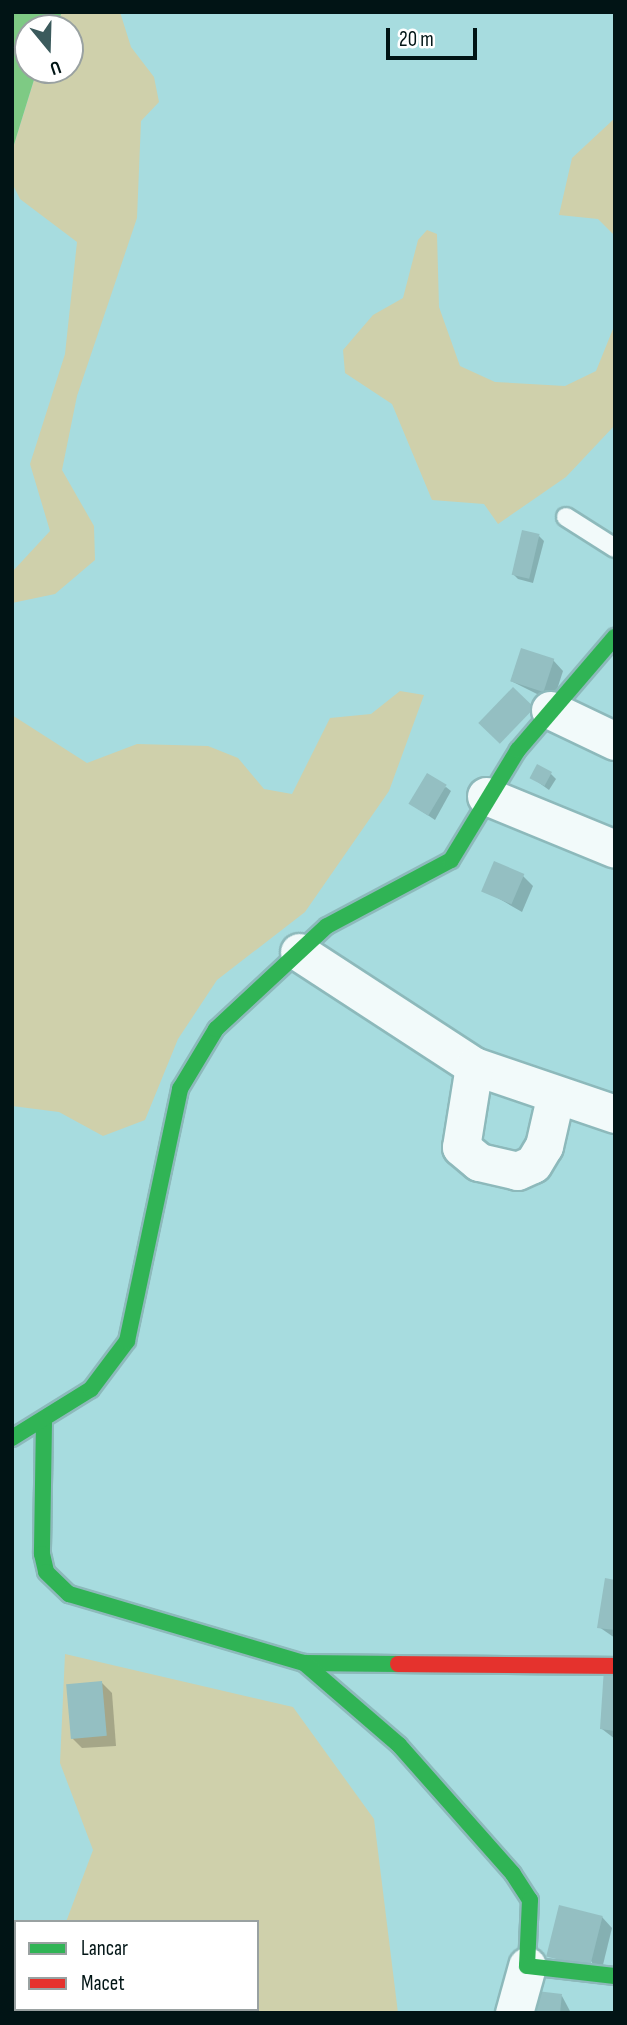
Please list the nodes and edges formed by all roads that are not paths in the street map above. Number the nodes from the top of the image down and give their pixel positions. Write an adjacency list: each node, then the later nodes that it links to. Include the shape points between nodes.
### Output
1 (566, 517): 2 (lane)
2 (615, 548)
3 (615, 637): 4 (street)
4 (551, 710): 5 (street); 6 (street)
5 (615, 741)
6 (486, 796): 7 (street); 8 (street, via 451,860 436,872 327,926)
7 (615, 849)
8 (299, 952): 9 (street); 12 (street, via 240,1002 196,1057 180,1089 128,1341 91,1389)
9 (474, 1066): 10 (street); 10 (street, via 461,1146 479,1163 517,1171 533,1164)
10 (555, 1098): 11 (street)
11 (615, 1114)
12 (44, 1421): 13 (street); 14 (street, via 42,1554 56,1584 69,1594)
13 (12, 1438)
14 (304, 1663): 15 (street); 16 (street, via 399,1745 513,1874 530,1900)
15 (615, 1666)
16 (527, 1966): 17 (street); 18 (street)
17 (615, 1976)
18 (514, 2013)

